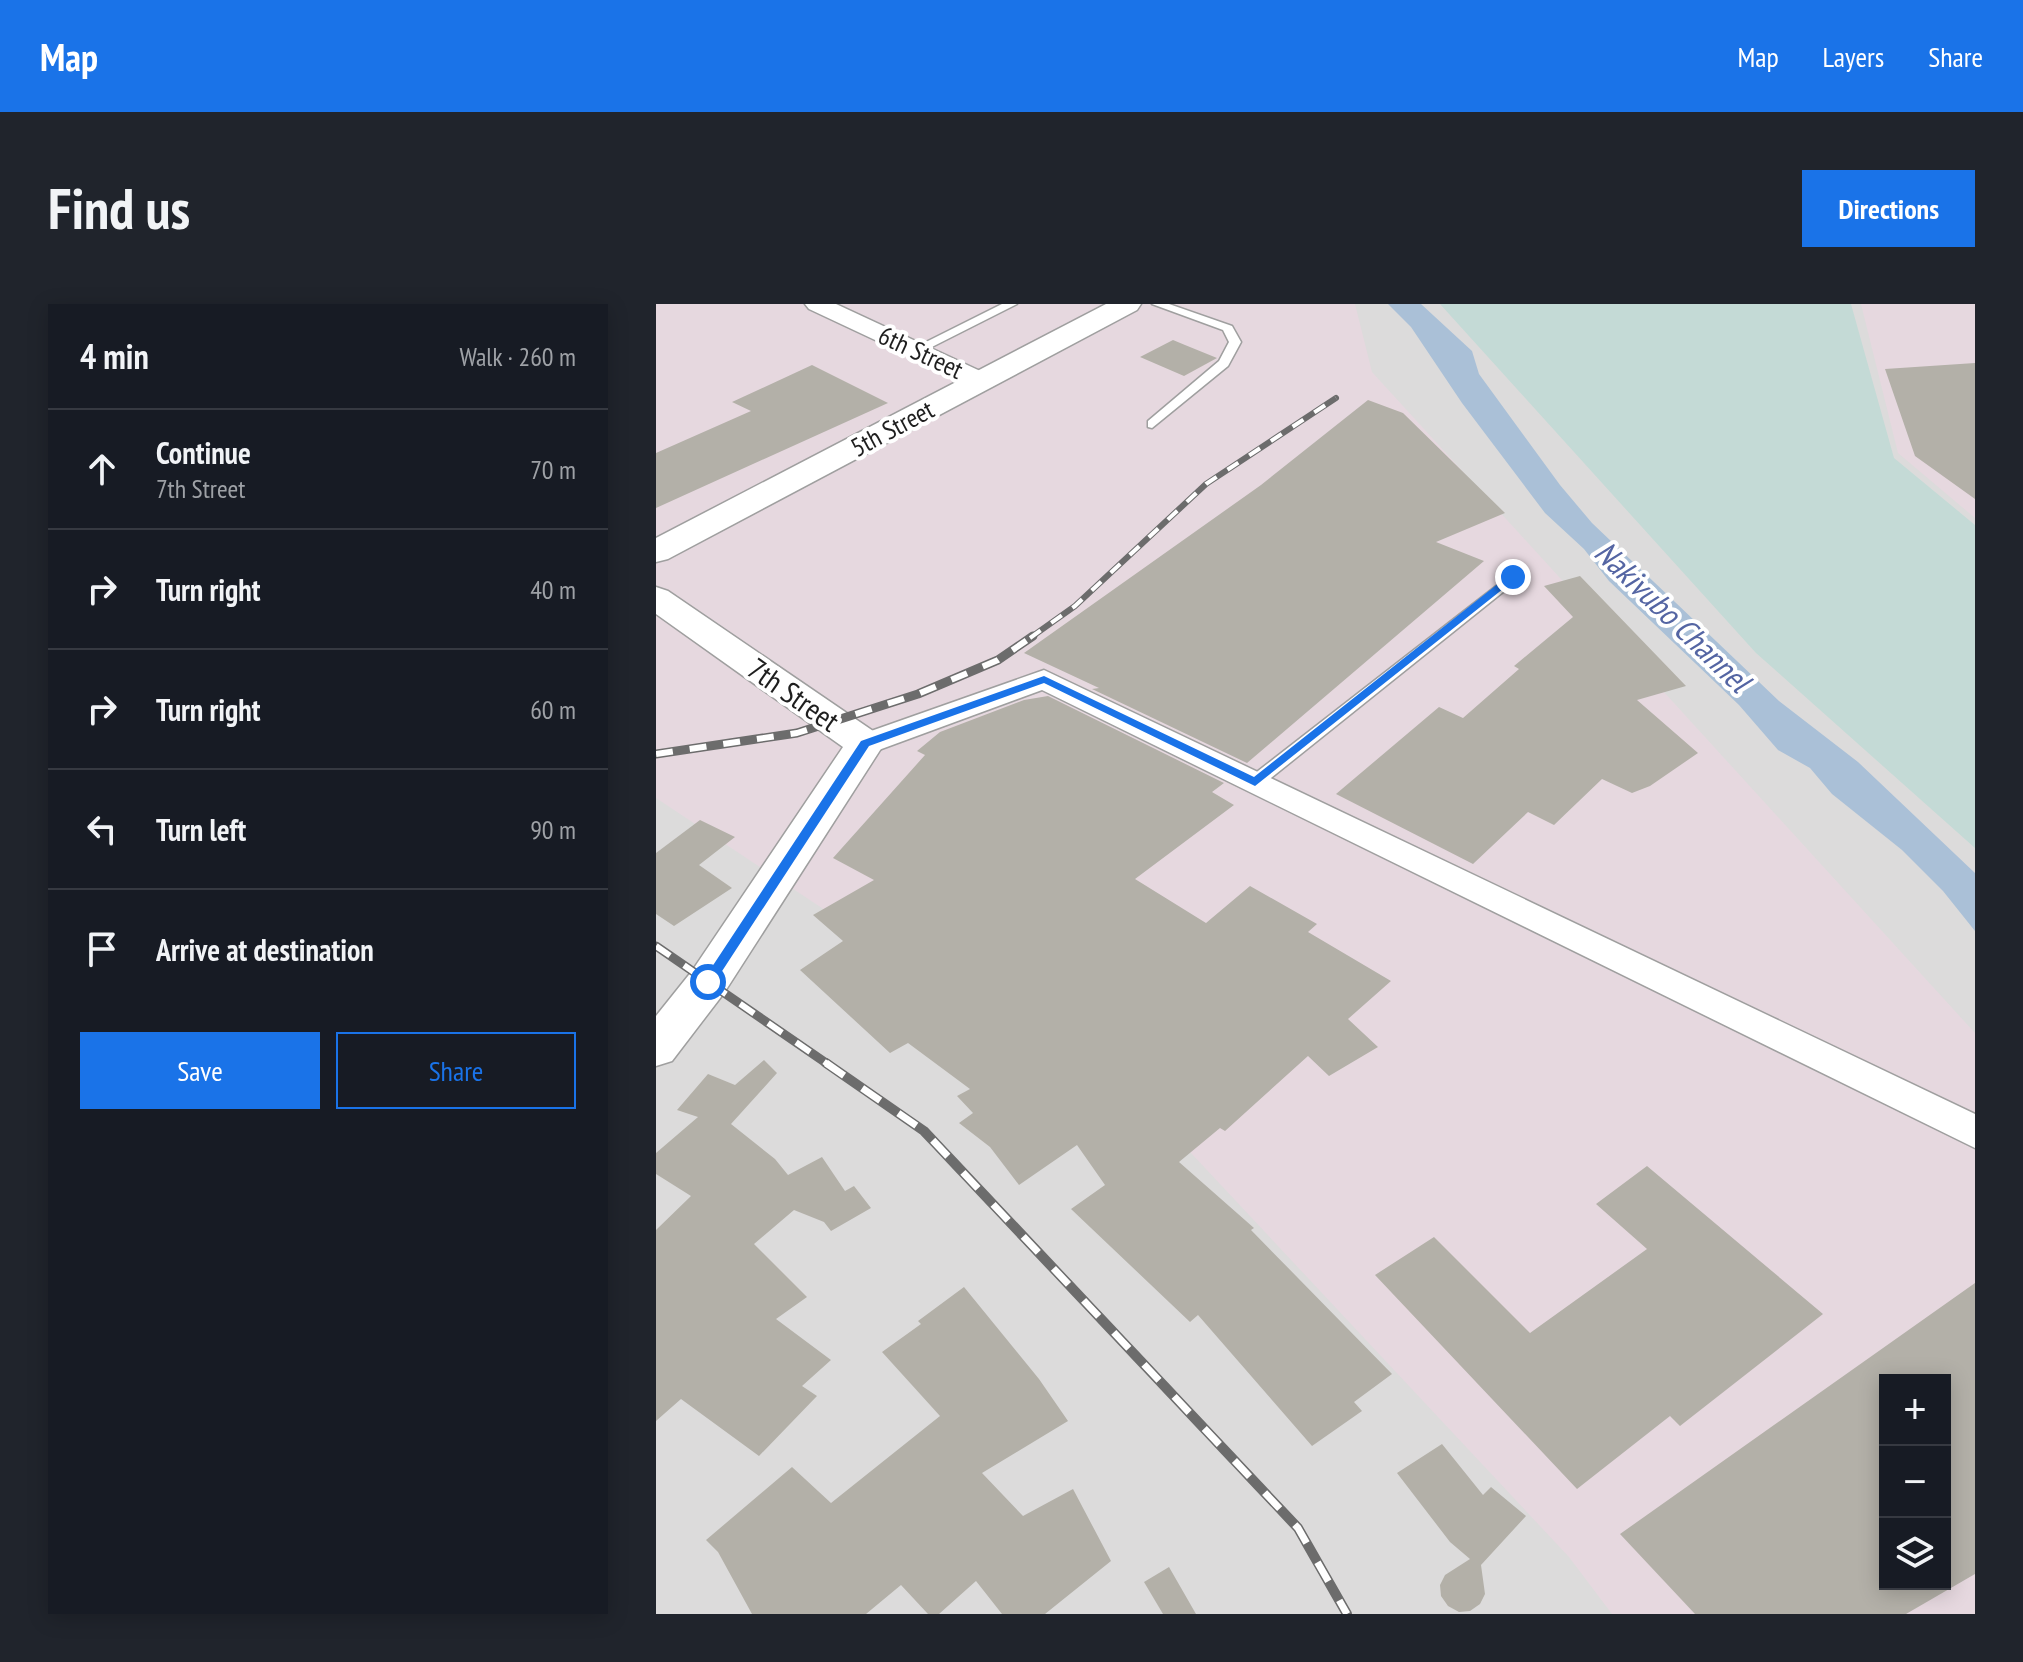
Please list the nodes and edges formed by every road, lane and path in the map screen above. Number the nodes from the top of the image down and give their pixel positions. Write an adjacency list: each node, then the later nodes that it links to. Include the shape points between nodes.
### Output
1 (817, 304): 7 (street, 6th Street)
2 (973, 304): 6 (lane)
3 (1011, 304): 6 (lane)
4 (1127, 304): 8 (street, 5th Street)
5 (1158, 304): 9 (lane, via 1228,328 1235,342 1224,363)
6 (992, 313): 7 (lane)
7 (916, 350): 8 (street, 6th Street)
8 (982, 381): 10 (street, 5th Street)
9 (1152, 424)
10 (656, 552)
11 (1513, 577): 14 (lane)
12 (656, 598): 13 (street, 7th Street)
13 (865, 744): 14 (street, via 1044,679); 15 (street, 7th Street, via 708,982)
14 (1255, 782): 16 (street)
15 (656, 1049)
16 (1975, 1132)

